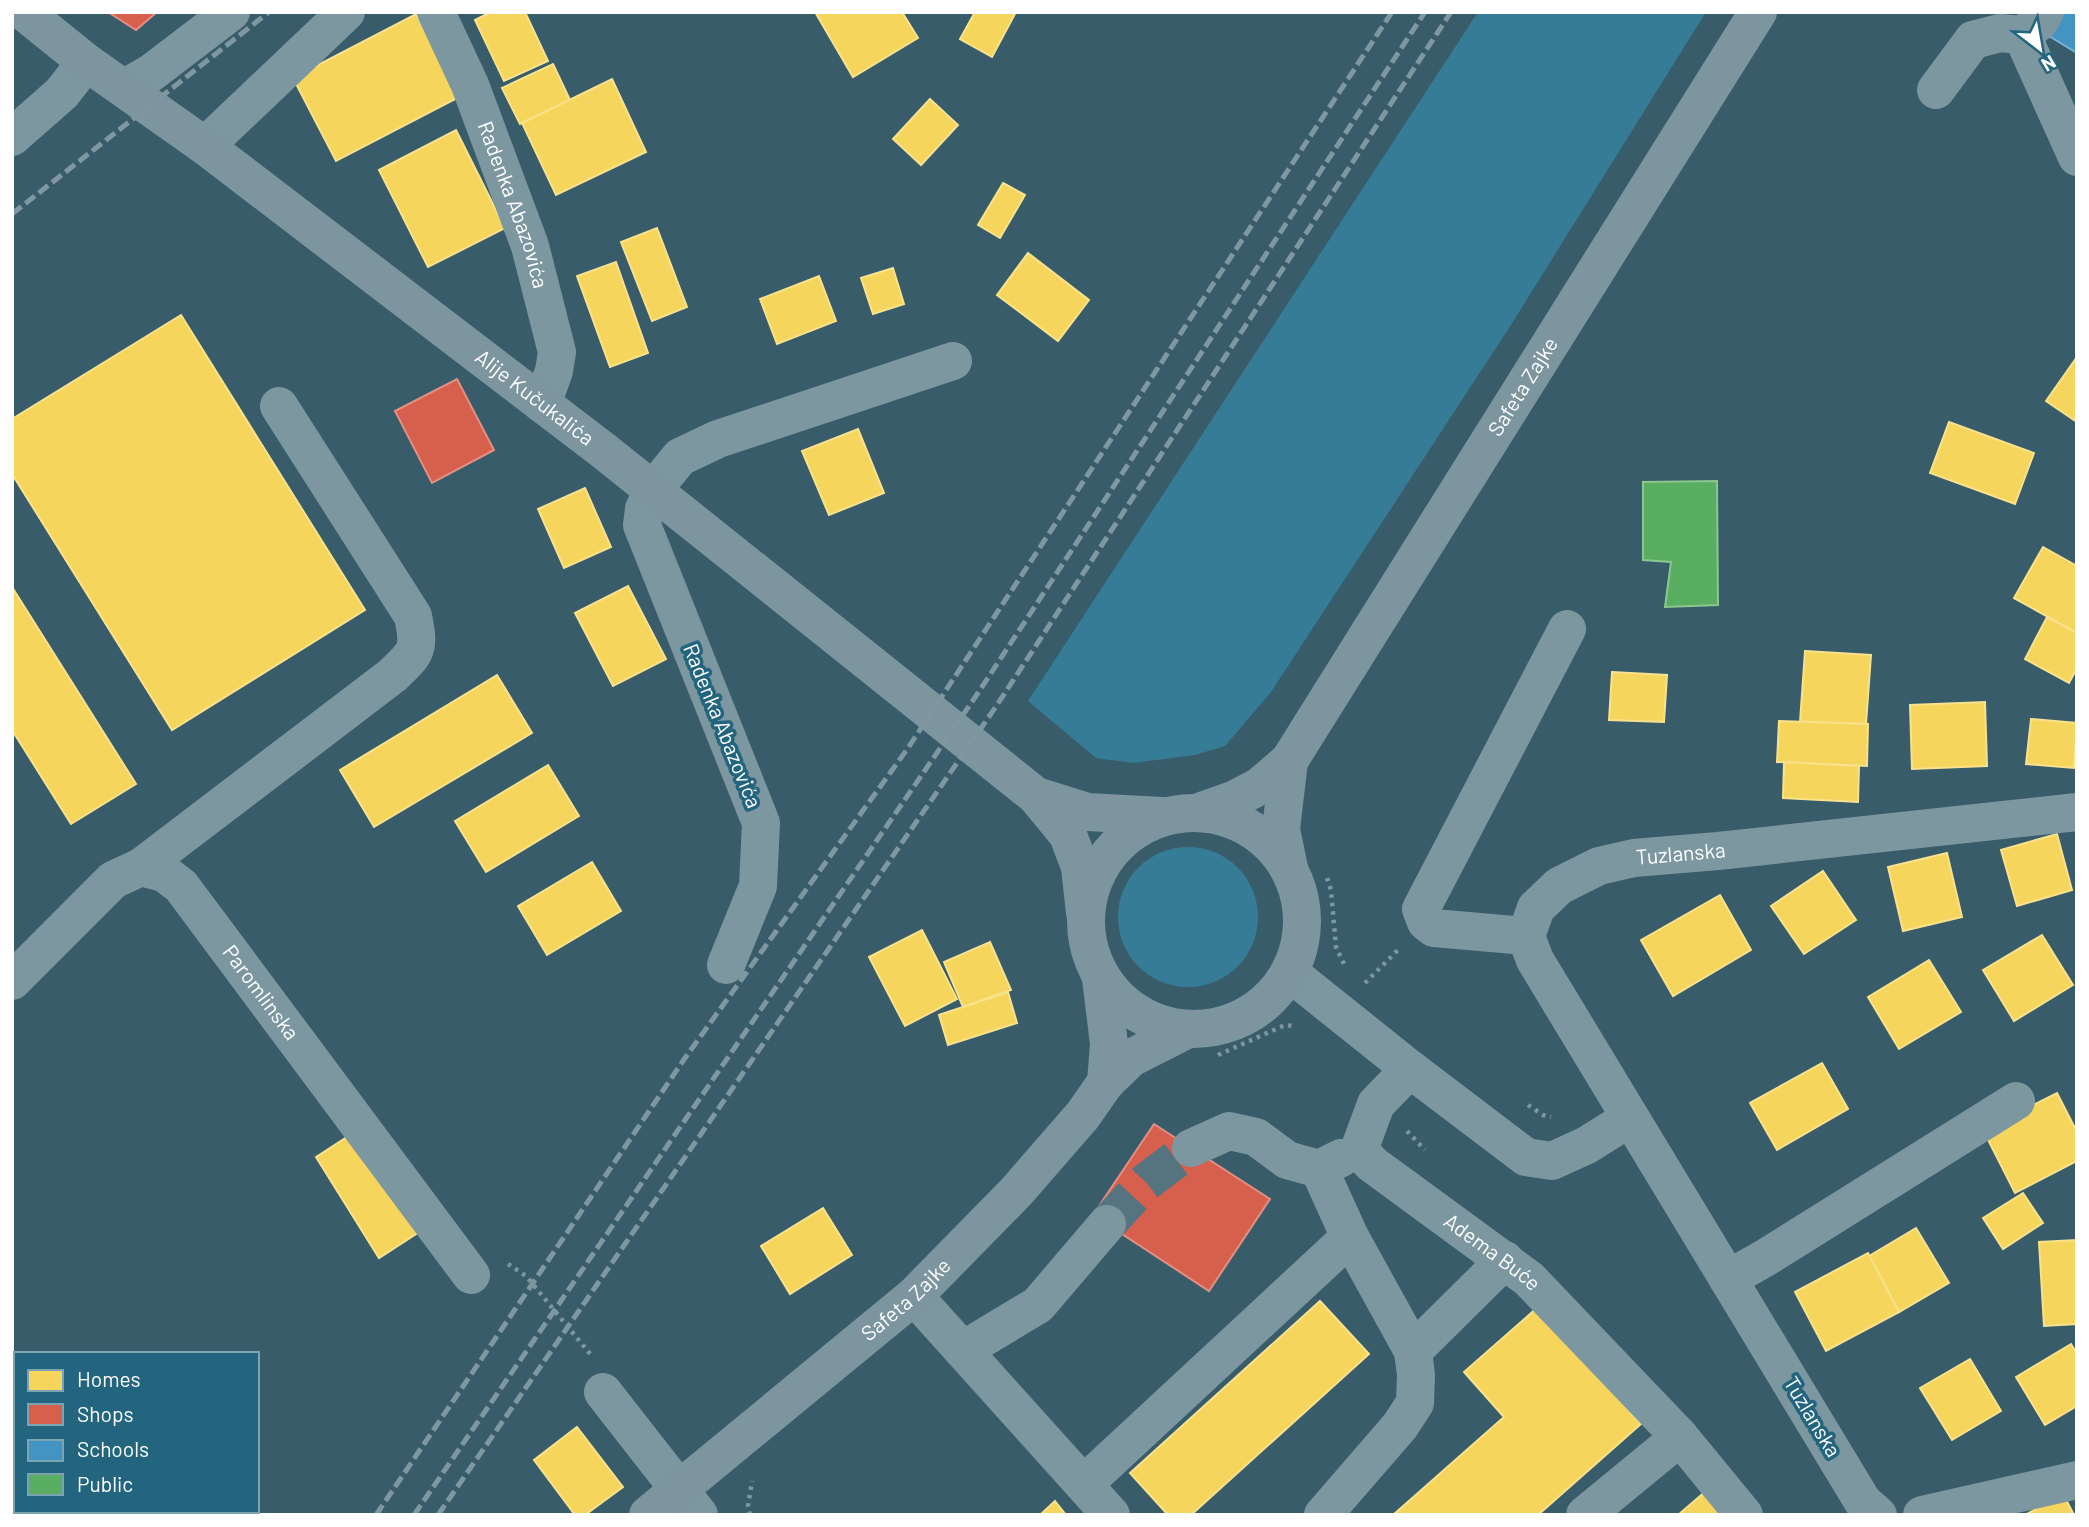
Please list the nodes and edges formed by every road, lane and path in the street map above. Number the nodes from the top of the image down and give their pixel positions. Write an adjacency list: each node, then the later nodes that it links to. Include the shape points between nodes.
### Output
1 (24, 12): 7 (main road, Alije Kučukalića)
2 (231, 12): 8 (street)
3 (346, 12): 11 (street)
4 (436, 12): 14 (street, Radenka Abazovića, via 470,85 530,246 557,352)
5 (1758, 12): 18 (main road, Safeta Zajke)
6 (2033, 24): 9 (street, via 1973,40); 12 (street)
7 (86, 62): 8 (main road, Alije Kučukalića); 10 (street, via 62,93)
8 (125, 88): 11 (main road, Alije Kučukalića)
9 (1936, 90)
10 (12, 137)
11 (205, 146): 14 (main road, Alije Kučukalića)
12 (2077, 157)
13 (953, 361): 16 (street, via 718,439 680,457)
14 (542, 404): 16 (main road, Alije Kučukalića)
15 (279, 406): 22 (street, via 413,616 414,656)
16 (653, 490): 19 (main road, Alije Kučukalića); 27 (street, Radenka Abazovića, via 642,525 761,823 758,886)
17 (1567, 629): 25 (street, via 1421,909)
18 (1289, 761): 21 (main road, Safeta Zajke, via 1260,786 1234,800); 23 (main road, Safeta Zajke, via 1281,829)
19 (1036, 796): 21 (main road, Alije Kučukalića, via 1087,812); 24 (main road, Alije Kučukalića, via 1068,835 1080,867)
20 (2077, 812): 26 (street, Tuzlanska, via 1611,863 1559,886 1536,908)
21 (1181, 814): 23 (main road, via 1235,820); 24 (main road, via 1133,831 1109,853 1092,881)
22 (141, 867): 31 (street, via 113,880); 46 (street, Paromlinska, via 164,873 181,886)
23 (1306, 867): 28 (path, via 1331,890 1336,947); 29 (main road, via 1301,938)
24 (1085, 913): 30 (main road, via 1088,947)
25 (1426, 922): 26 (street, via 1434,928); 32 (path)
26 (1525, 936): 38 (street, Tuzlanska)
27 (726, 965)
28 (1344, 965)
29 (1290, 973): 33 (main road, via 1271,998 1246,1016 1217,1027); 34 (street)
30 (1101, 978): 33 (main road, via 1123,1004 1153,1021); 35 (main road, via 1109,1044)
31 (12, 981)
32 (1362, 985)
33 (1186, 1030): 35 (main road, Safeta Zajke, via 1131,1058)
34 (1410, 1069): 38 (street, via 1526,1157 1552,1161); 41 (street, via 1376,1104)
35 (1106, 1082): 48 (main road, Safeta Zajke, via 1016,1192)
36 (1520, 1099): 39 (path, via 1542,1115)
37 (2016, 1101): 47 (street)
38 (1630, 1118): 47 (street, Tuzlanska)
39 (1560, 1119)
40 (1191, 1148): 42 (street, via 1229,1131 1256,1137 1287,1160)
41 (1359, 1150): 42 (street); 45 (street, Adema Buće)
42 (1319, 1169): 44 (street)
43 (1107, 1224): 49 (street, via 1038,1305)
44 (1350, 1237): 50 (street); 54 (street)
45 (1505, 1260): 50 (street); 52 (street, Adema Buće, via 1529,1279)
46 (471, 1275): 51 (path, via 507,1263 517,1267 608,1377)
47 (1728, 1279): 61 (street, Tuzlanska, via 1863,1502)
48 (914, 1296): 49 (street); 55 (main road, Safeta Zajke)
49 (963, 1350): 54 (street)
50 (1413, 1351): 58 (street, via 1415,1403 1401,1426)
51 (603, 1392): 55 (street)
52 (1680, 1437): 59 (street); 60 (street, Adema Buće)
53 (2077, 1480): 62 (street)
54 (1084, 1484): 57 (street)
55 (689, 1502): 56 (main road, Safeta Zajke)
56 (648, 1515)
57 (1111, 1515)
58 (1323, 1515)
59 (1585, 1515)
60 (1744, 1515)
61 (1878, 1515)
62 (1922, 1515)

